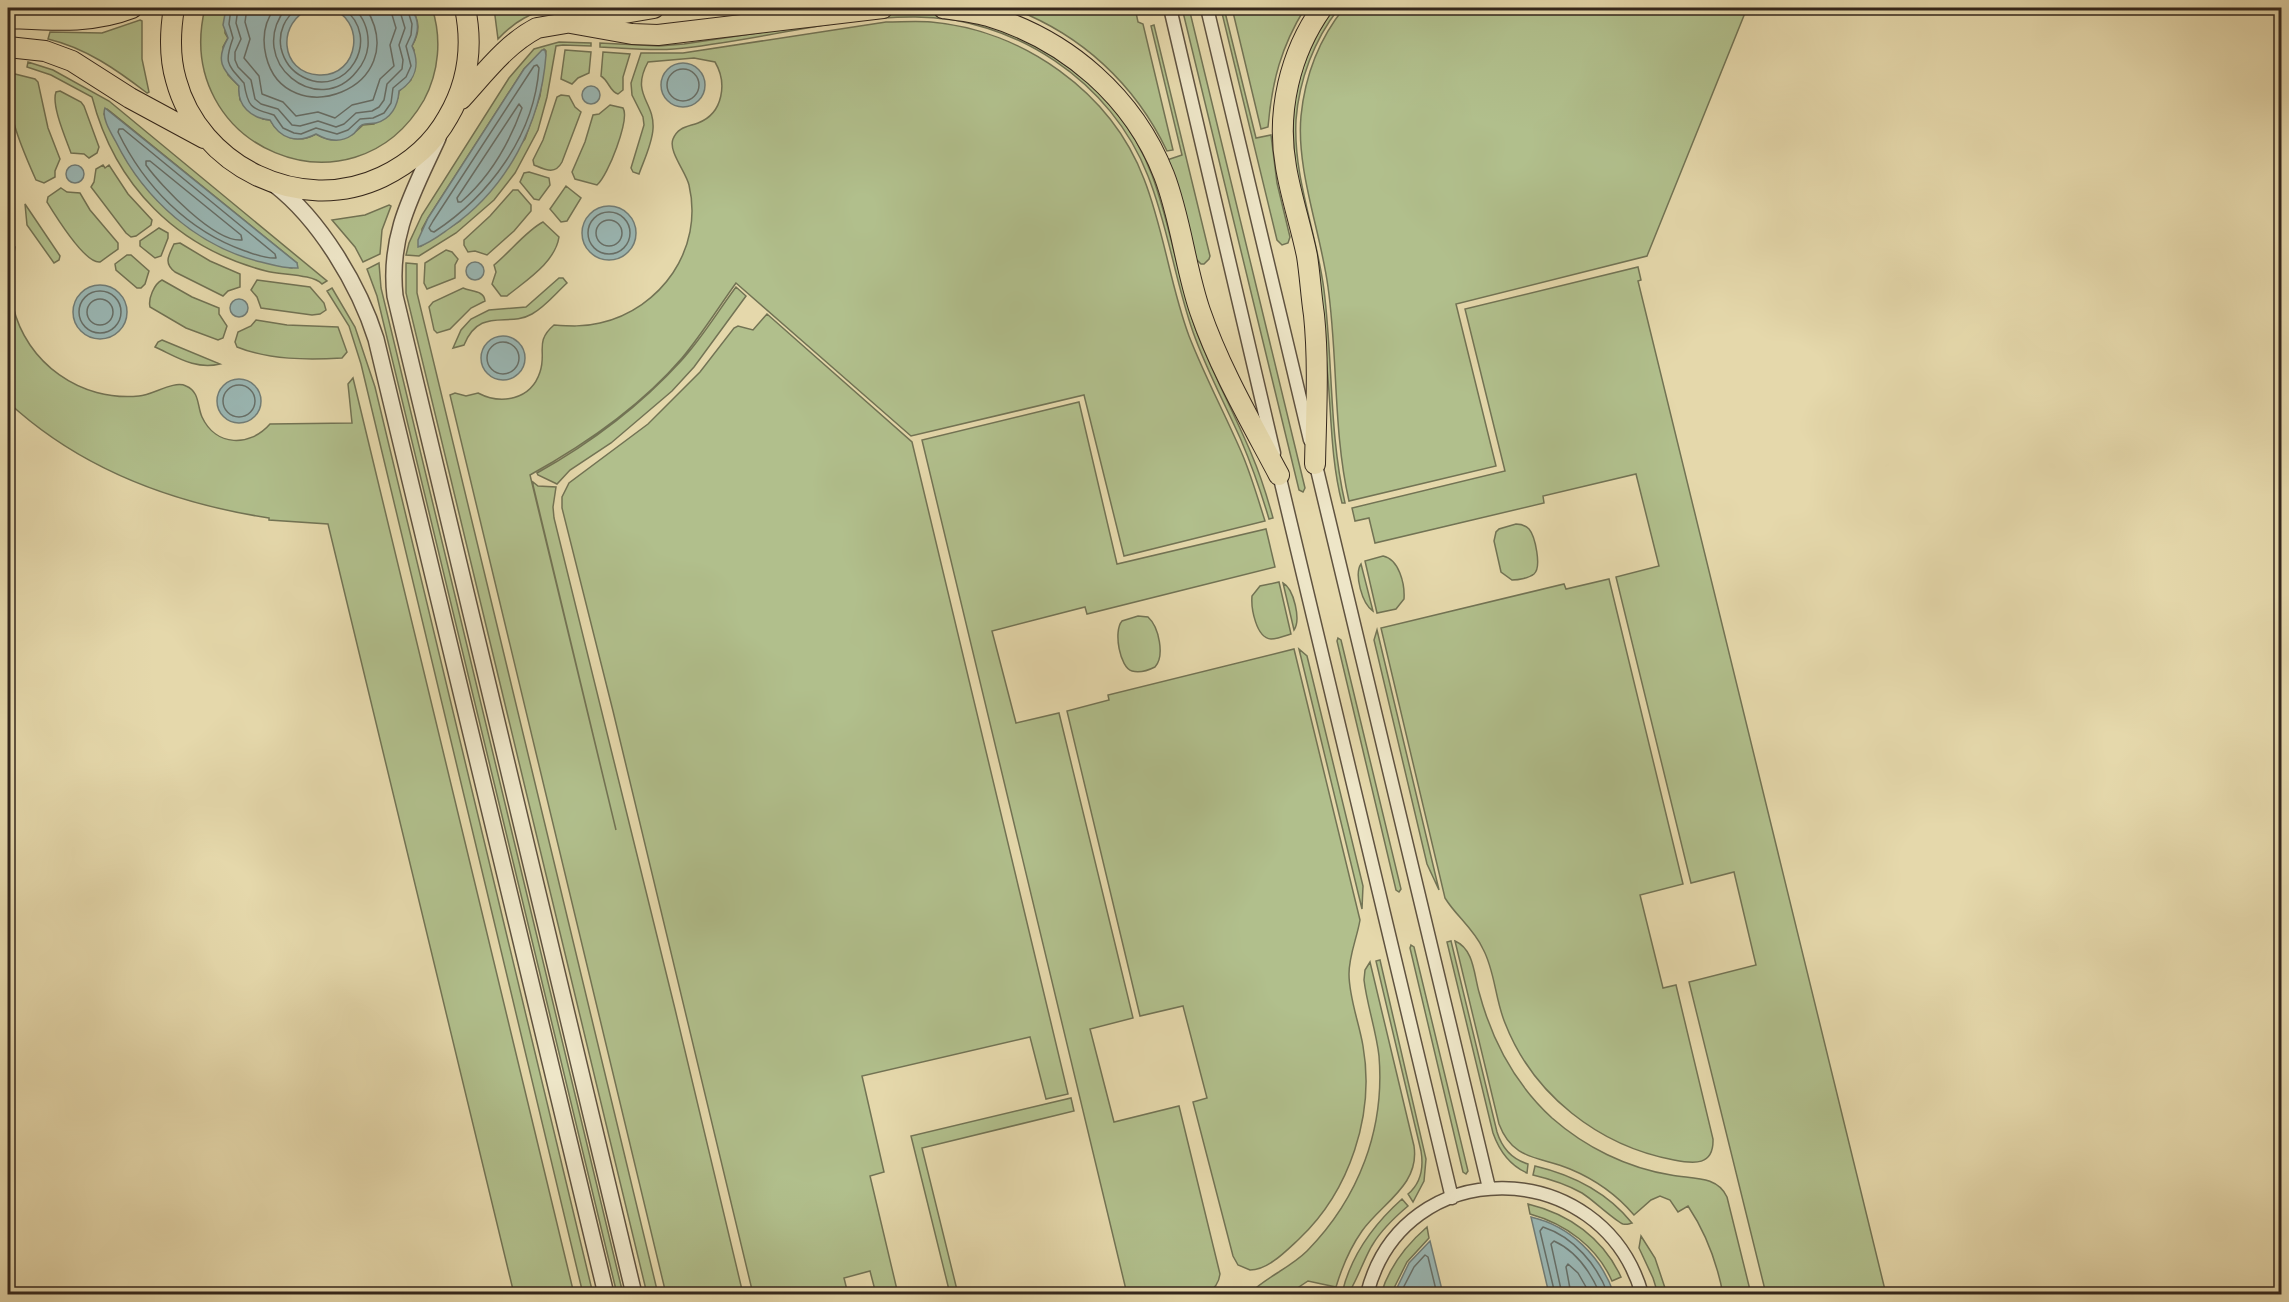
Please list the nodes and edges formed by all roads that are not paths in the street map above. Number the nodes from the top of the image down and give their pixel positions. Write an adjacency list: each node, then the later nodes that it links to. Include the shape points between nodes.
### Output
1 (132, 8): 10 (main road, via 96,19)
2 (174, 8): 14 (main road, via 170,43 176,79 189,112)
3 (465, 8): 13 (main road, via 469,56)
4 (654, 8): 11 (main road)
5 (883, 8): 11 (main road, via 658,35)
6 (944, 8): 17 (main road, via 986,15 1048,42 1082,64 1136,120 1164,177 1211,340)
7 (1170, 8): 17 (street)
8 (1207, 8): 16 (street)
9 (1322, 8): 16 (main road, via 1294,65 1283,126 1286,167 1307,257 1314,318)
10 (8, 18)
11 (565, 22): 13 (main road, via 526,33 502,54)
12 (8, 47): 14 (main road, via 45,51 72,61)
13 (449, 116): 15 (main road, via 434,138 407,163 367,183 341,189 305,190); 21 (street, via 399,226 394,259 395,296)
14 (210, 142): 15 (main road, via 237,165)
15 (270, 182): 20 (street, via 290,196 336,256 361,298 376,339)
16 (1315, 465): 18 (street)
17 (1279, 475): 19 (street)
18 (1489, 1188): 19 (street); 23 (street, via 1546,1193 1586,1213 1618,1244)
19 (1452, 1198): 22 (street, via 1419,1216 1397,1237 1380,1261)
20 (606, 1294)
21 (634, 1294)
22 (1367, 1294)
23 (1642, 1294)

